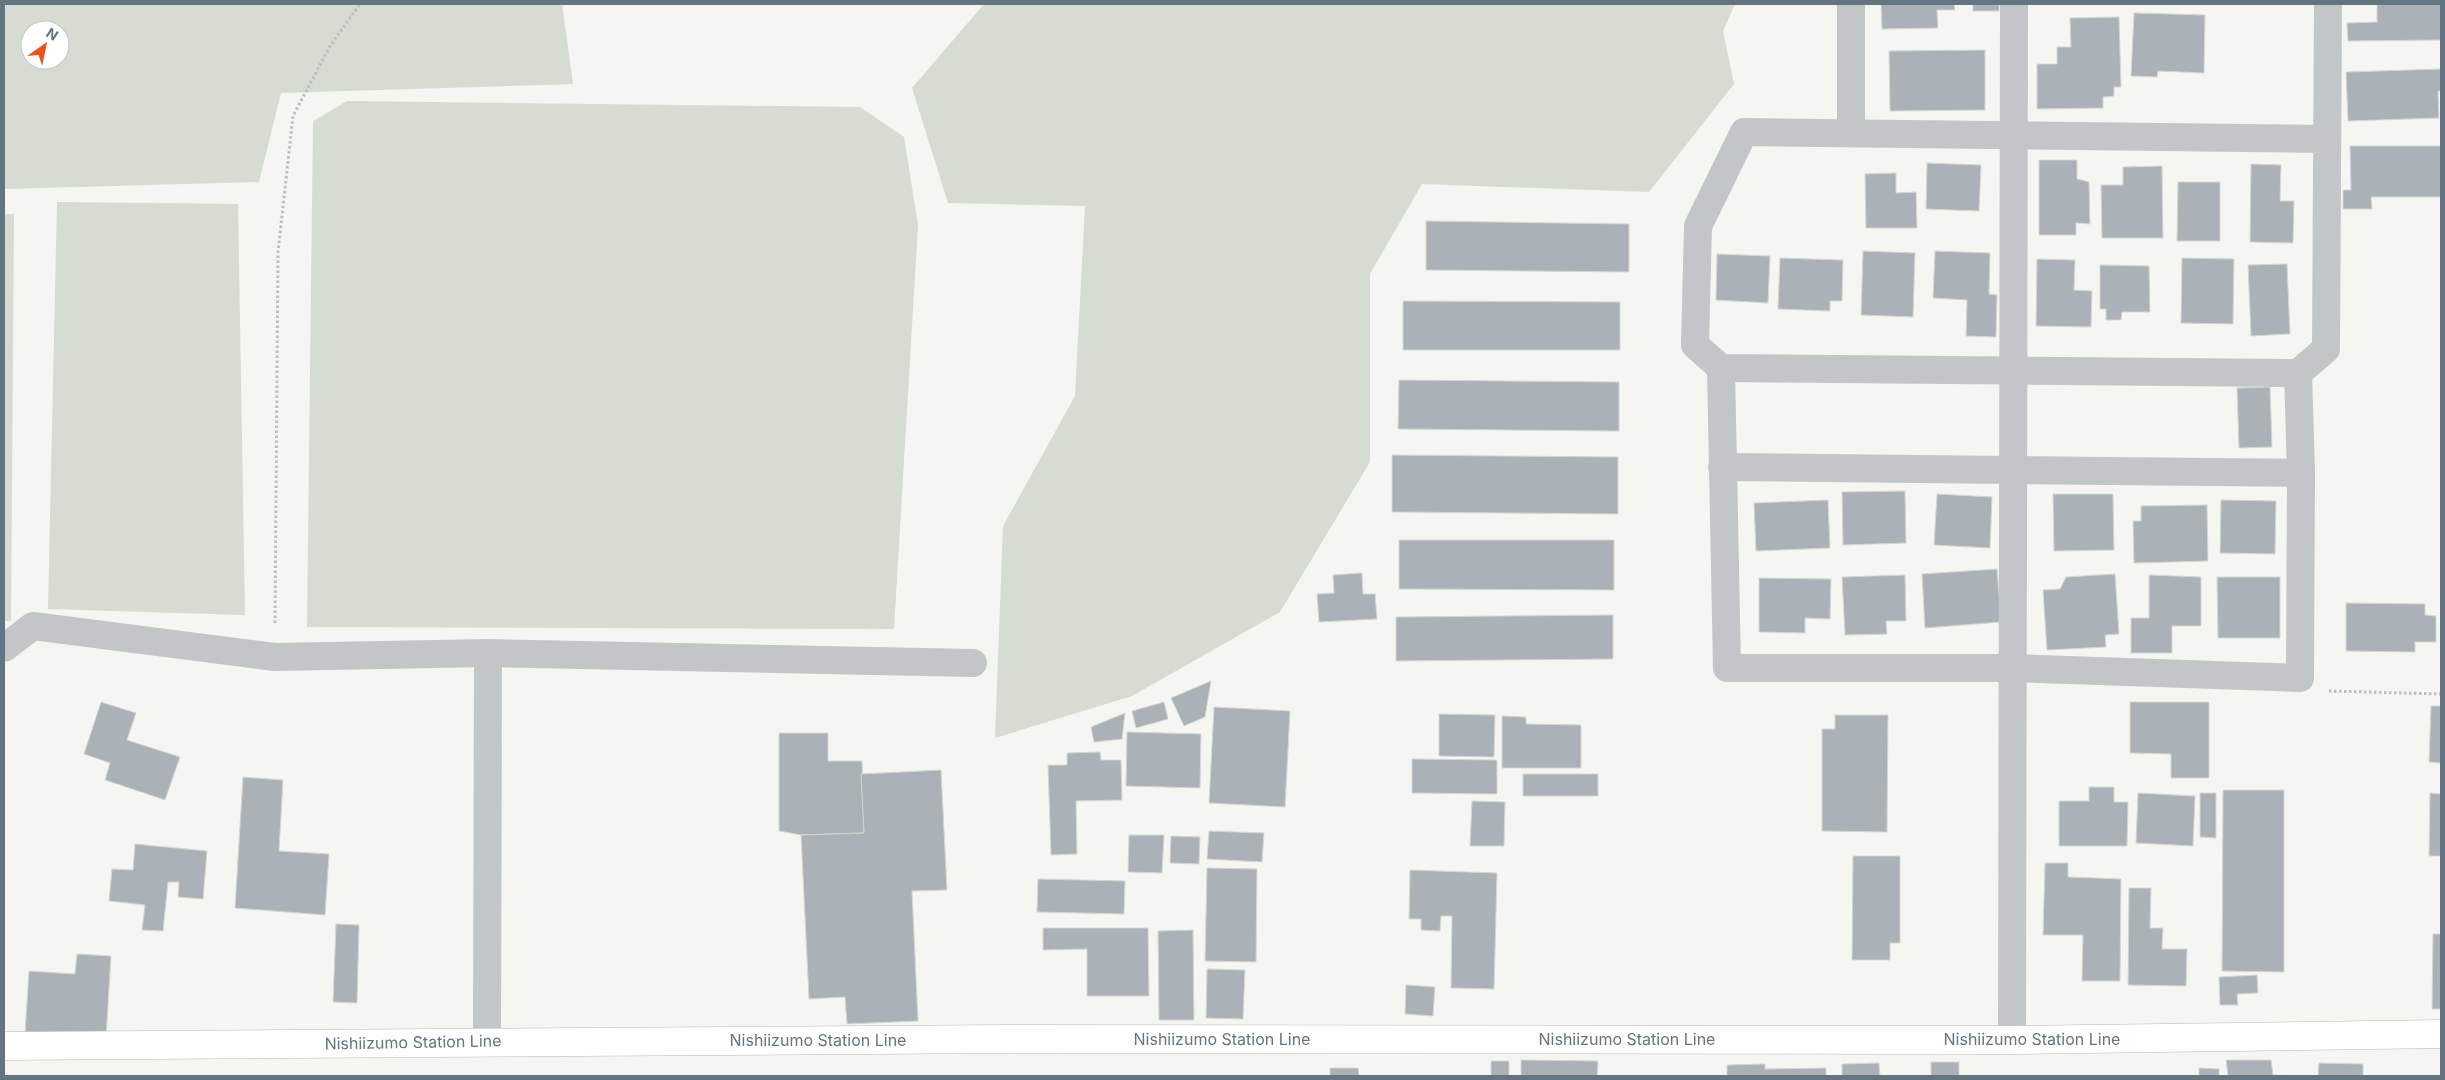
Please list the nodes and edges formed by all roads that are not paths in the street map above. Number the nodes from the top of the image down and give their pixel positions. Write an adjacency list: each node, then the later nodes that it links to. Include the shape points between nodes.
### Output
1 (1851, 4): 4 (street)
2 (2014, 4): 5 (street)
3 (2328, 4): 6 (street)
4 (1850, 133): 5 (street); 7 (street, via 1744,132 1698,226 1695,345)
5 (2013, 134): 6 (street); 8 (street)
6 (2326, 138): 9 (street, via 2326,349)
7 (1721, 368): 8 (street); 10 (street)
8 (2014, 371): 9 (street); 11 (street)
9 (2298, 373): 12 (street)
10 (1722, 466): 11 (street); 16 (street, via 1727,668)
11 (2012, 471): 12 (street); 16 (street)
12 (2301, 473): 16 (street, via 2300,678)
13 (4, 648): 14 (street, via 33,626 275,657)
14 (488, 653): 15 (street); 19 (street)
15 (973, 663)
16 (2012, 668): 18 (street)
17 (2441, 1034): 18 (main road, Nishiizumo Station Line)
18 (2012, 1040): 19 (main road, Nishiizumo Station Line)
19 (488, 1041): 20 (main road, Nishiizumo Station Line)
20 (4, 1046)

